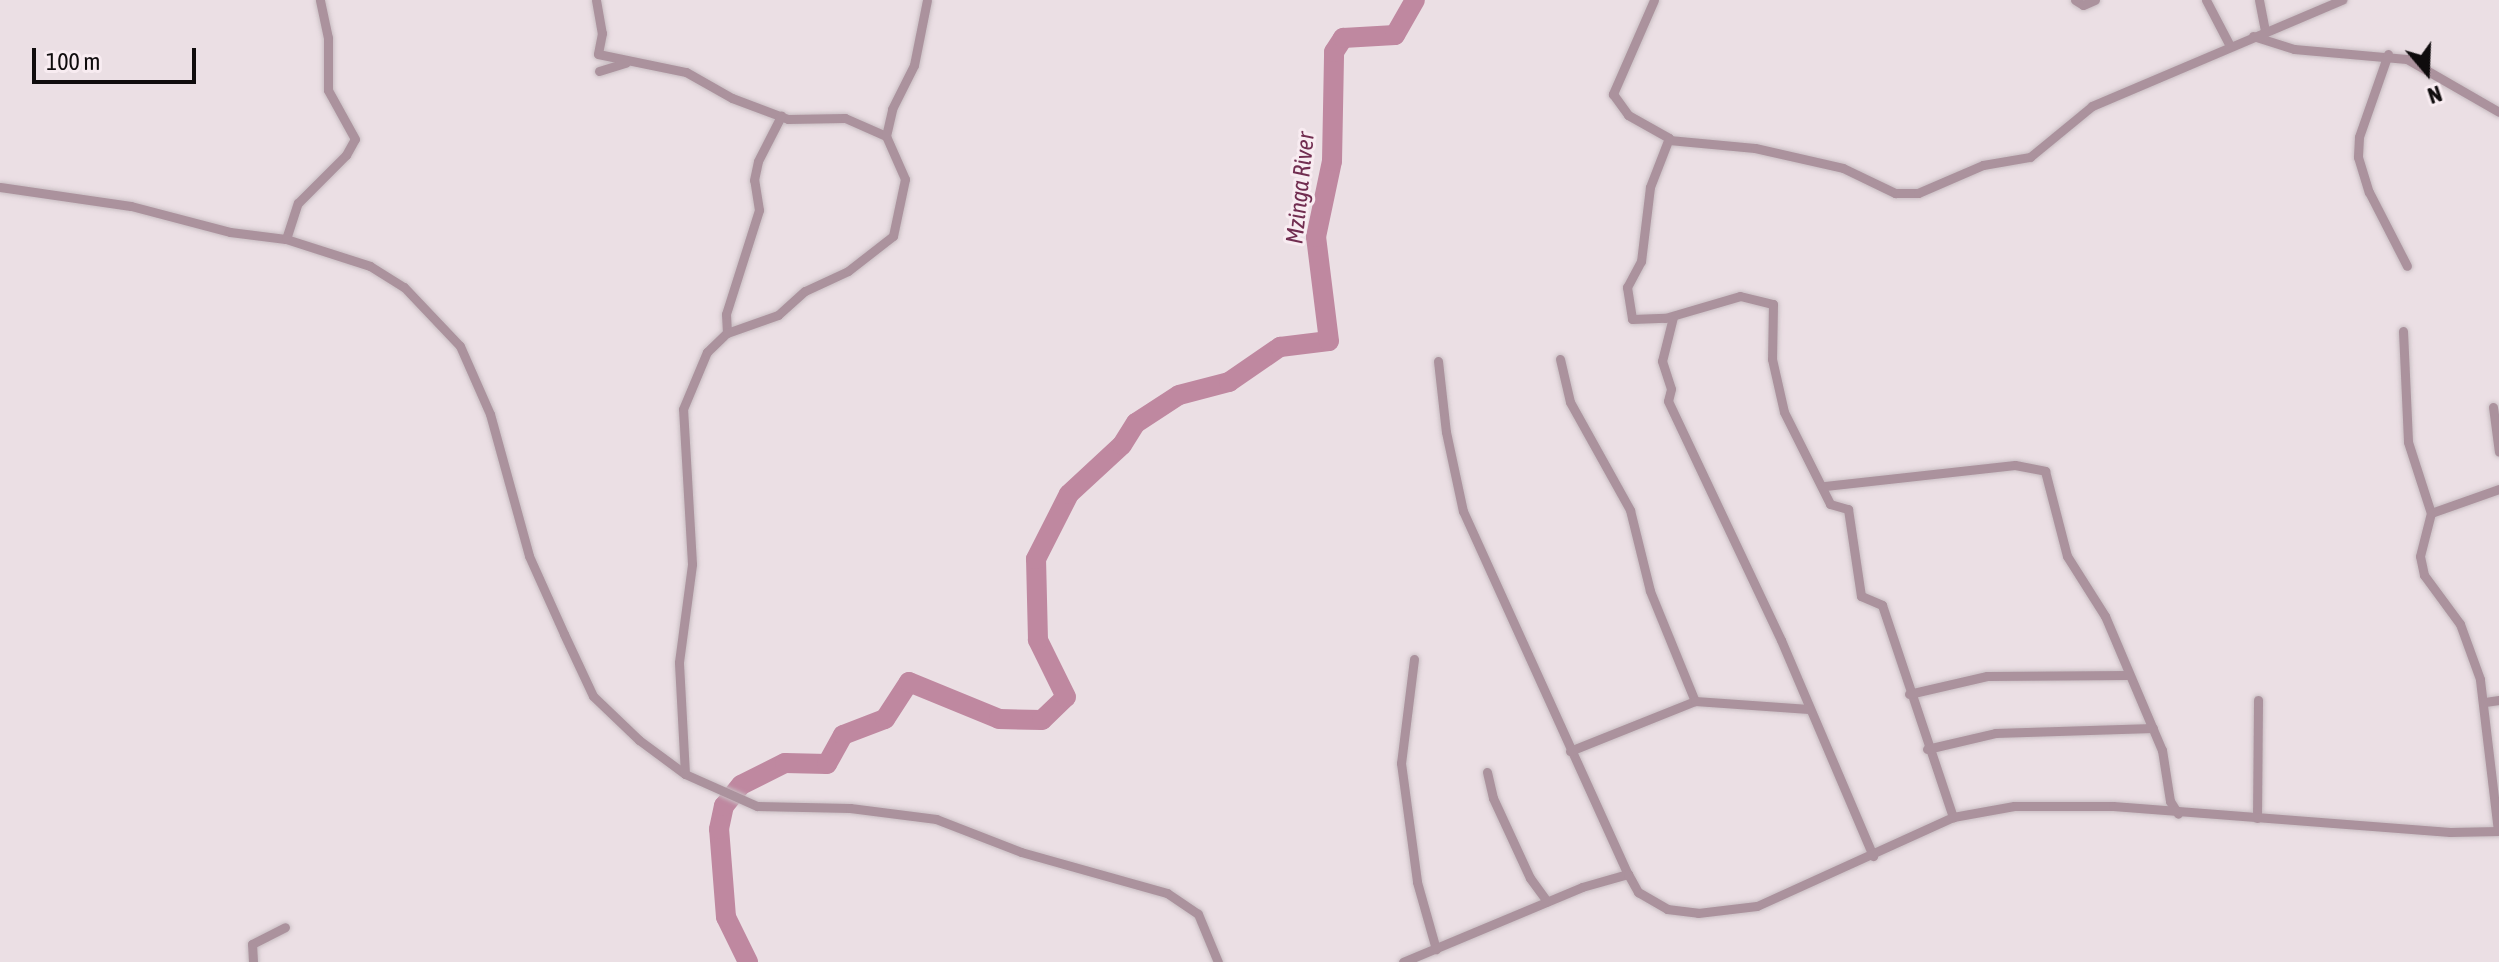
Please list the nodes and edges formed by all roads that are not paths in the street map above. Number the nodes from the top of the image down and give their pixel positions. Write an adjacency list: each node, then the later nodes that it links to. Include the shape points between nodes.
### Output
1 (320, 0): 21 (street, via 328,38 328,90 355,139 298,203)
2 (596, 0): 14 (street, via 602,33 598,54)
3 (927, 0): 18 (street, via 914,65 892,109)
4 (1654, 0): 19 (street, via 1613,94 1618,107)
5 (2075, 0): 6 (street, via 2083,5)
6 (2095, 0)
7 (2206, 0): 12 (street)
8 (2259, 0): 10 (street)
9 (2342, 0): 10 (street)
10 (2265, 32): 11 (street)
11 (2253, 36): 12 (street); 13 (street, via 2294,49)
12 (2230, 46): 19 (street, via 2092,106 2030,157 1983,165 1918,193 1895,193 1843,168 1755,148)
13 (2388, 54): 16 (street, via 2427,66); 22 (street, via 2359,137 2358,157 2378,212)
14 (626, 63): 15 (street); 17 (street, via 686,72 732,98)
15 (599, 71)
16 (2499, 112)
17 (781, 116): 18 (street, via 845,118); 25 (street, via 758,161 755,232 729,300)
18 (886, 136): 25 (street, via 905,179 893,236 848,271 805,291 778,315)
19 (1669, 140): 23 (street, via 1650,187 1641,261 1626,291 1634,321)
20 (0, 187): 21 (street, via 131,206 230,232)
21 (286, 239): 45 (street, via 370,266 404,287 460,346 490,414 529,556 593,696)
22 (2407, 266)
23 (1673, 317): 30 (street, via 1740,296 1773,304 1775,388 1802,455); 40 (street, via 1662,361 1671,389 1668,401)
24 (2403, 331): 32 (street, via 2408,442)
25 (727, 333): 45 (street, via 707,352 683,409 692,564 679,662)
26 (1560, 359): 38 (street, via 1570,402 1630,510 1650,591)
27 (1438, 361): 43 (street, via 1463,511)
28 (2493, 407): 29 (street)
29 (2499, 452)
30 (1825, 486): 34 (street, via 2015,465 2045,471 2067,556 2105,616); 35 (street, via 1830,504 1848,509 1861,596 1882,605)
31 (2499, 489): 32 (street)
32 (2431, 513): 39 (street, via 2420,567 2460,624)
33 (1414, 659): 54 (street, via 1401,763 1417,882)
34 (2129, 675): 35 (street, via 1987,676); 41 (street)
35 (1909, 694): 42 (street)
36 (2258, 700): 48 (street)
37 (2499, 700): 39 (street)
38 (1695, 701): 40 (street); 43 (street)
39 (2485, 702): 49 (street)
40 (1809, 709): 50 (street)
41 (2153, 728): 42 (street, via 1995,733); 46 (street, via 2170,801)
42 (1927, 749): 47 (street)
43 (1570, 751): 51 (street)
44 (1487, 772): 52 (street, via 1493,798 1530,878)
45 (685, 774): 56 (street, via 746,803 936,819 1021,852 1167,893 1198,914)
46 (2178, 814): 47 (street, via 2113,806 2014,806); 48 (street)
47 (1953, 817): 50 (street)
48 (2257, 818): 49 (street)
49 (2498, 831)
50 (1873, 856): 51 (street, via 1780,900 1698,913 1667,909 1638,892)
51 (1628, 874): 52 (street)
52 (1547, 901): 54 (street)
53 (285, 927): 55 (street, via 252,944)
54 (1436, 949): 57 (street)
55 (253, 962)
56 (1218, 962)
57 (1403, 962)

